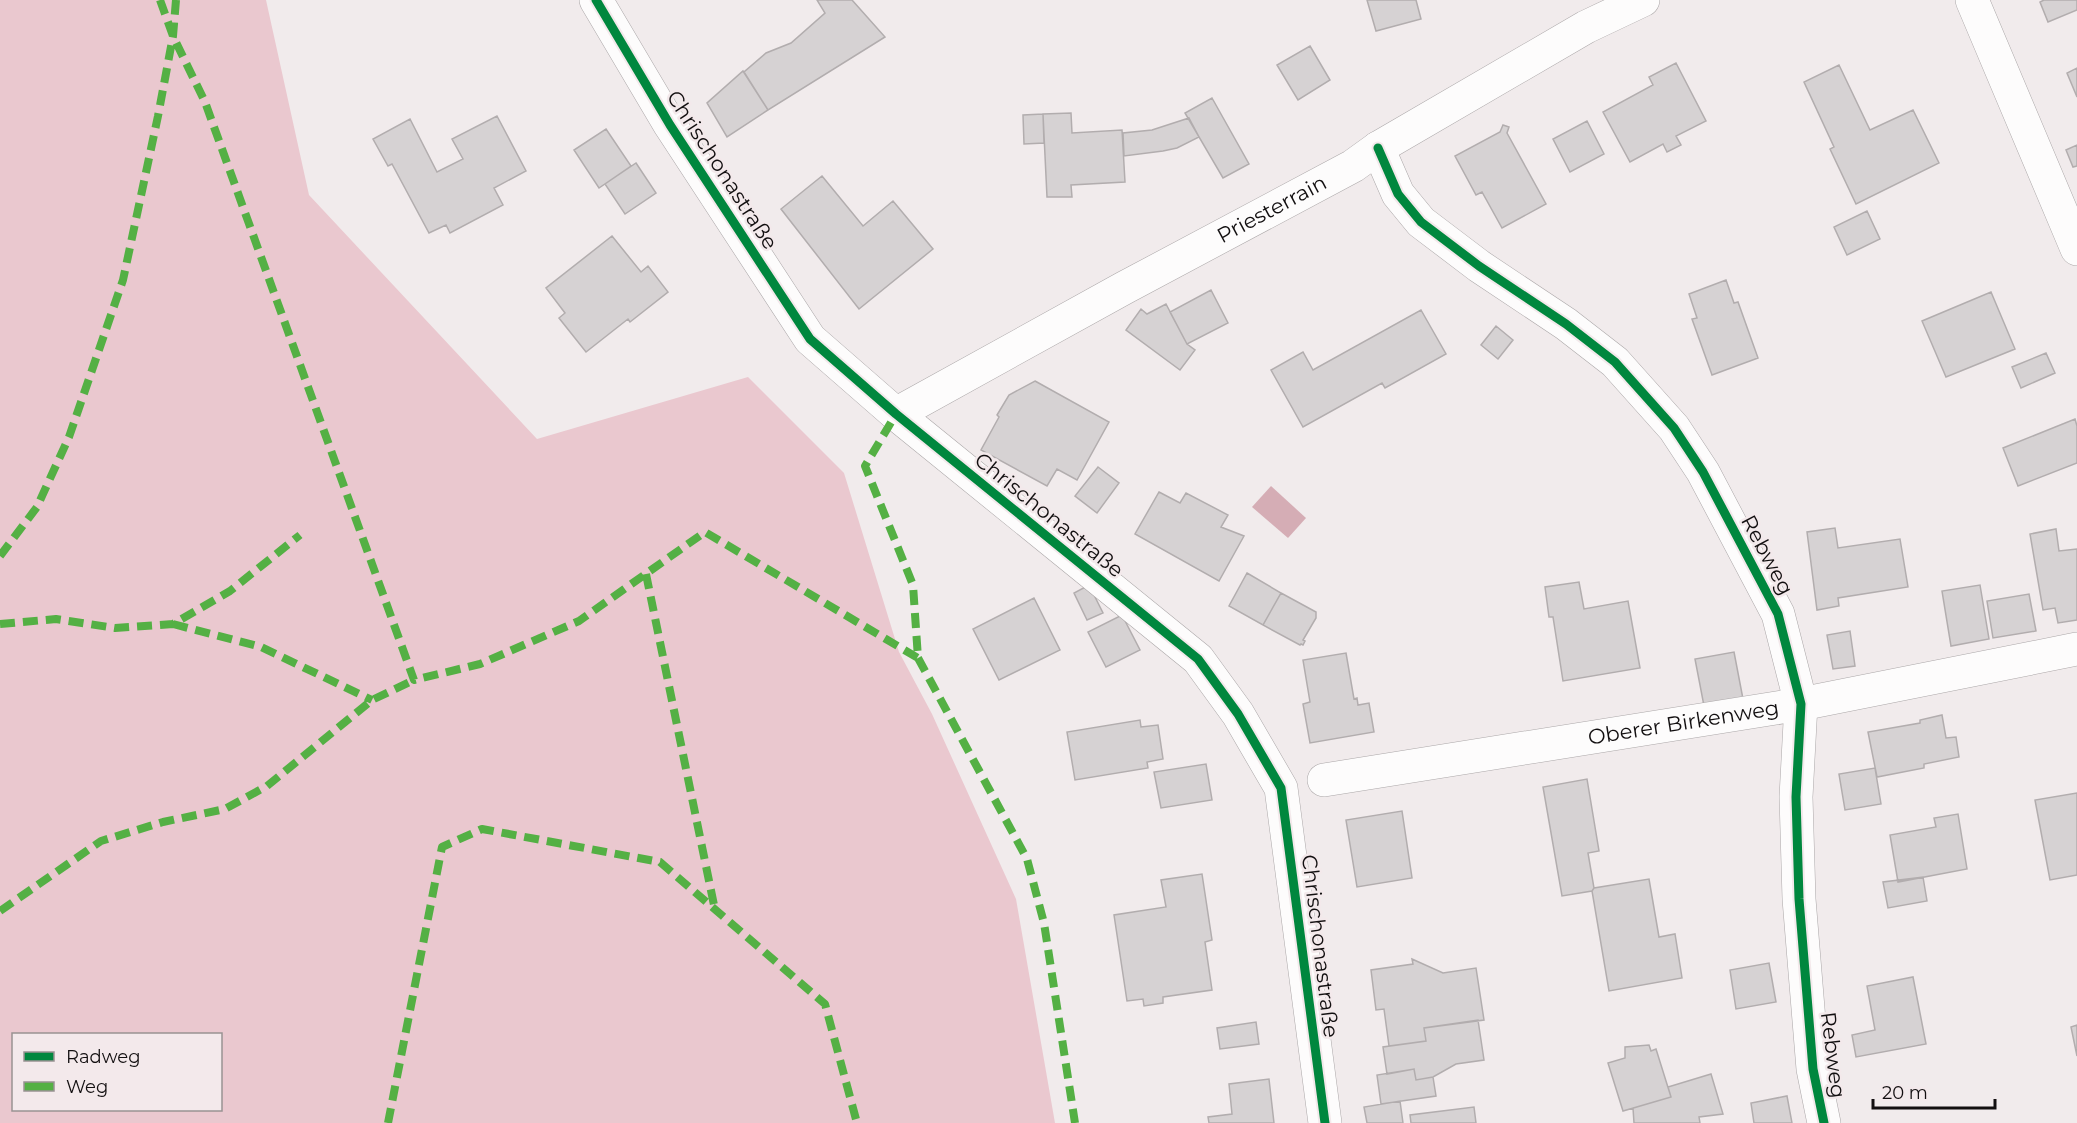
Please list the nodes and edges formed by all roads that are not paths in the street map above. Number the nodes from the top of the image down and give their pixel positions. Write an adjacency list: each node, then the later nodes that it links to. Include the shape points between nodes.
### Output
1 (596, 0): 6 (street, Chrischonastraße, via 670,125 810,339)
2 (1643, 0): 4 (street, Priesterrain, via 1586,27)
3 (1972, 0): 5 (street)
4 (1378, 148): 6 (street, Priesterrain, via 1353,166); 8 (street, Rebweg, via 1398,194 1422,222 1614,362 1674,428 1703,472 1778,614)
5 (2077, 249)
6 (896, 414): 9 (street, Chrischonastraße, via 1198,659 1238,714)
7 (2077, 649): 8 (street, Oberer Birkenweg)
8 (1801, 704): 9 (street, Oberer Birkenweg); 11 (street, Rebweg, via 1796,797 1799,899 1813,1069)
9 (1301, 784): 10 (street, Chrischonastraße)
10 (1325, 1123)
11 (1824, 1123)

